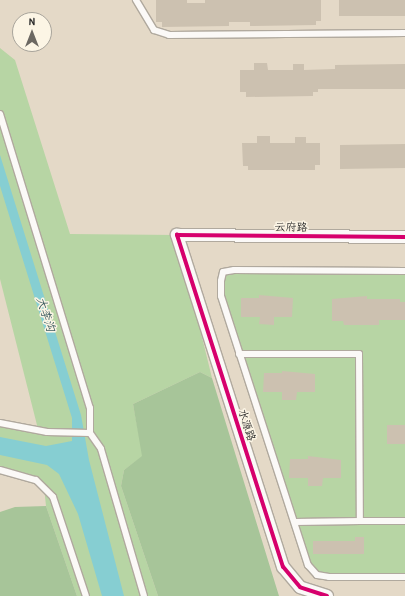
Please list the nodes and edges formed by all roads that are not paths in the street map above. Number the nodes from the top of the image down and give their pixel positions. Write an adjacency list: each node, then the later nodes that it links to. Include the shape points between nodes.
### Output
1 (136, 0): 2 (lane, via 154,30 169,35)
2 (405, 33)
3 (0, 114): 9 (lane, via 90,408)
4 (177, 235): 5 (street, 云府路); 17 (street, 水源路, via 283,567 300,587)
5 (405, 237)
6 (405, 271): 7 (lane, via 223,272 221,296)
7 (240, 354): 11 (lane, via 359,354); 13 (lane)
8 (0, 423): 9 (lane, via 68,434)
9 (88, 433): 16 (lane, via 101,449)
10 (0, 470): 15 (lane, via 36,480 54,497)
11 (360, 521): 12 (lane); 13 (lane)
12 (405, 521)
13 (295, 522): 14 (lane, via 308,565 317,575)
14 (405, 577)
15 (86, 596)
16 (144, 596)
17 (327, 596)

